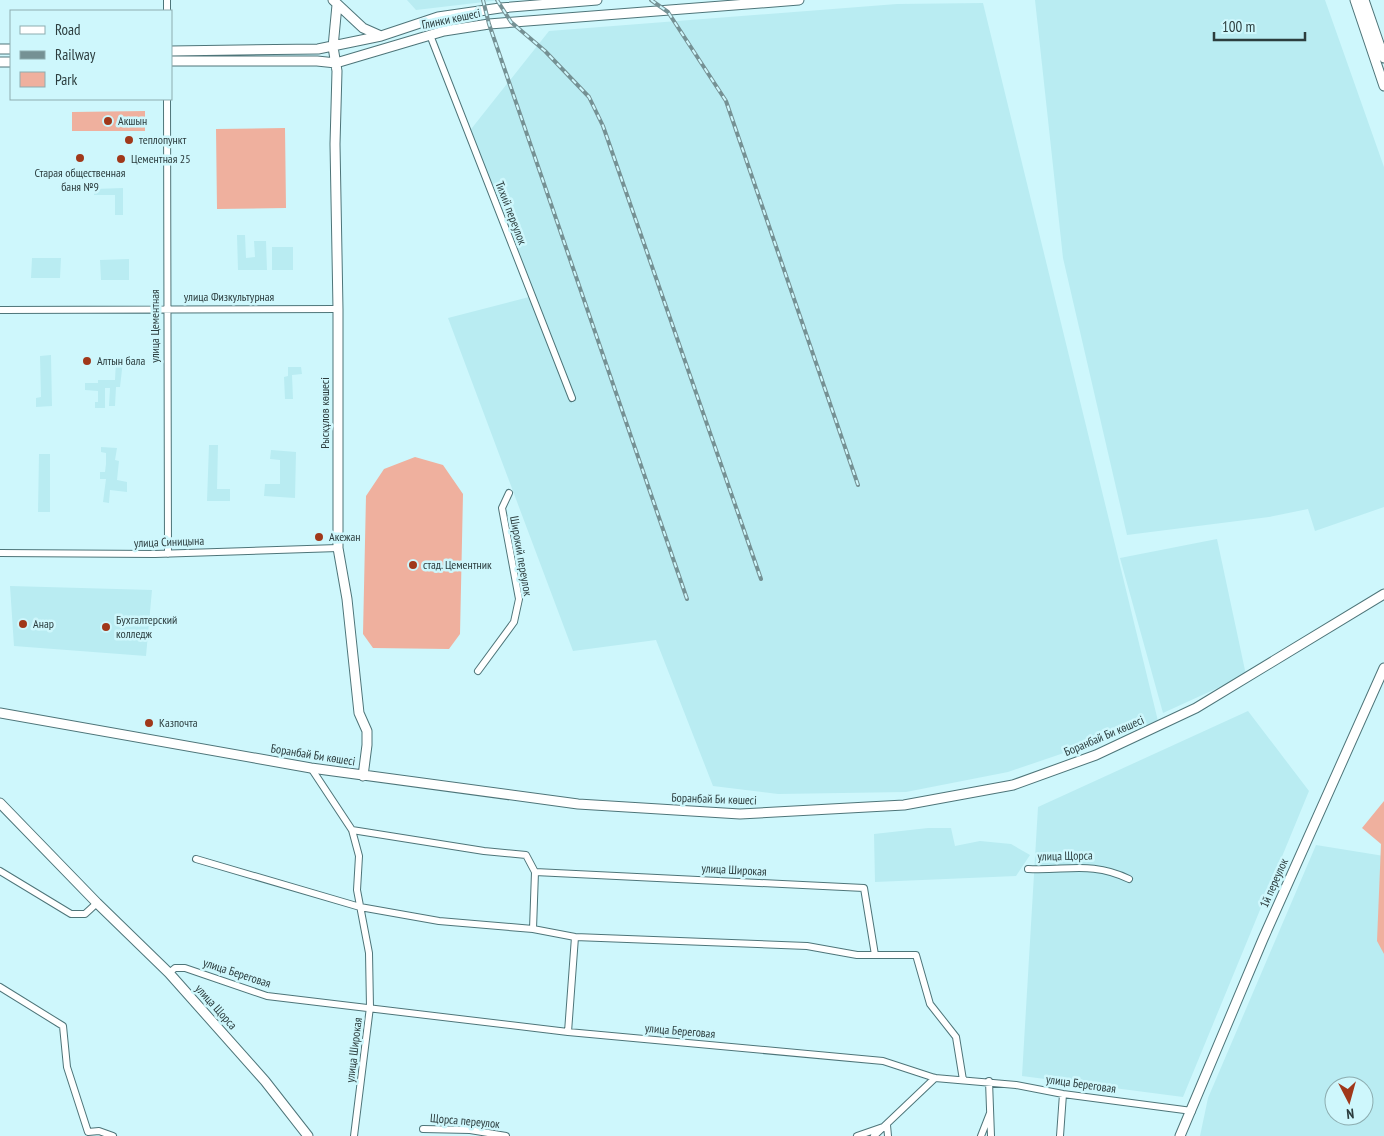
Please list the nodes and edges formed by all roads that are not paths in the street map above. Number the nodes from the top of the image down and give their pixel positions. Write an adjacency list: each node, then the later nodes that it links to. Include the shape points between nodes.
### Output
1 (597, 0): 7 (main road, Глинки көшесі)
2 (799, 0): 6 (main road, Глинки көшесі)
3 (1355, 0): 16 (main road)
4 (1364, 0): 13 (main road)
5 (335, 2): 10 (main road, via 363,28); 11 (main road, Рысқұлов көшесі)
6 (739, 3): 8 (main road, Глинки көшесі)
7 (446, 16): 8 (street); 10 (main road, Глинки көшесі)
8 (450, 30): 9 (main road, Глинки көшесі)
9 (430, 35): 15 (main road, Глинки көшесі); 21 (street, Тихий переулок)
10 (381, 36): 11 (main road, Глинки көшесі)
11 (333, 47): 12 (main road, Глинки көшесі); 15 (main road, Рысқұлов көшесі)
12 (172, 51)
13 (1384, 58)
14 (172, 61): 15 (main road, Глинки көшесі)
15 (336, 63): 19 (main road, Рысқұлов көшесі)
16 (1384, 86)
17 (167, 100): 18 (street, улица Цементная)
18 (166, 309): 19 (street, улица Физкультурная); 20 (street, улица Физкультурная); 25 (street, улица Цементная)
19 (338, 309): 23 (main road, Рысқұлов көшесі)
20 (0, 310)
21 (572, 398)
22 (508, 493): 28 (street, Широкий переулок, via 502,508 519,599 514,622)
23 (338, 548): 25 (street, улица Синицына); 31 (main road, Рысқұлов көшесі, via 359,713 366,731)
24 (0, 553): 25 (street, улица Синицына)
25 (168, 554)
26 (1384, 594): 31 (main road, Боранбай Би көшесі, via 1196,708 1096,754 1013,786 904,805 740,814 578,804)
27 (1384, 668): 53 (main road, 1й переулок, via 1263,939)
28 (478, 671)
29 (0, 713): 30 (main road, Боранбай Би көшесі)
30 (311, 768): 31 (main road, Боранбай Би көшесі); 33 (street, улица Широкая)
31 (363, 776)
32 (0, 803): 39 (main road, улица Щорса)
33 (352, 830): 37 (street, via 526,855); 40 (street, улица Широкая, via 358,856)
34 (196, 859): 40 (street)
35 (1028, 869): 38 (street, улица Щорса, via 1083,867 1110,870)
36 (0, 871): 39 (street, via 71,914 85,914)
37 (535, 872): 41 (street); 43 (street, улица Широкая, via 864,888)
38 (1130, 879)
39 (97, 903): 44 (main road, улица Щорса)
40 (360, 907): 41 (street, via 439,921); 46 (street, улица Широкая, via 370,953)
41 (533, 929): 42 (street)
42 (575, 937): 43 (street, via 807,946); 47 (street)
43 (876, 955): 49 (street, via 916,955 930,1004 956,1037)
44 (169, 973): 46 (street, улица Береговая, via 175,968 185,968 267,996); 57 (main road, улица Щорса, via 265,1081)
45 (0, 987): 56 (street, via 63,1026 67,1066 88,1132 99,1131)
46 (370, 1007): 47 (street, улица Береговая); 58 (street, улица Широкая)
47 (568, 1032): 48 (street, улица Береговая, via 882,1061)
48 (935, 1078): 49 (street, улица Береговая); 54 (street)
49 (964, 1080): 50 (street, улица Береговая)
50 (989, 1082): 51 (street, улица Береговая); 52 (street)
51 (1063, 1094): 53 (street, улица Береговая); 65 (street)
52 (992, 1107): 63 (street); 64 (street)
53 (1192, 1111): 66 (main road, 1й переулок)
54 (887, 1125): 60 (street); 61 (street); 62 (street)
55 (423, 1129): 59 (street, Щорса переулок, via 470,1130)
56 (113, 1136)
57 (308, 1136)
58 (354, 1136)
59 (506, 1136)
60 (857, 1136)
61 (874, 1136)
62 (888, 1136)
63 (982, 1136)
64 (991, 1136)
65 (1060, 1136)
66 (1180, 1136)

